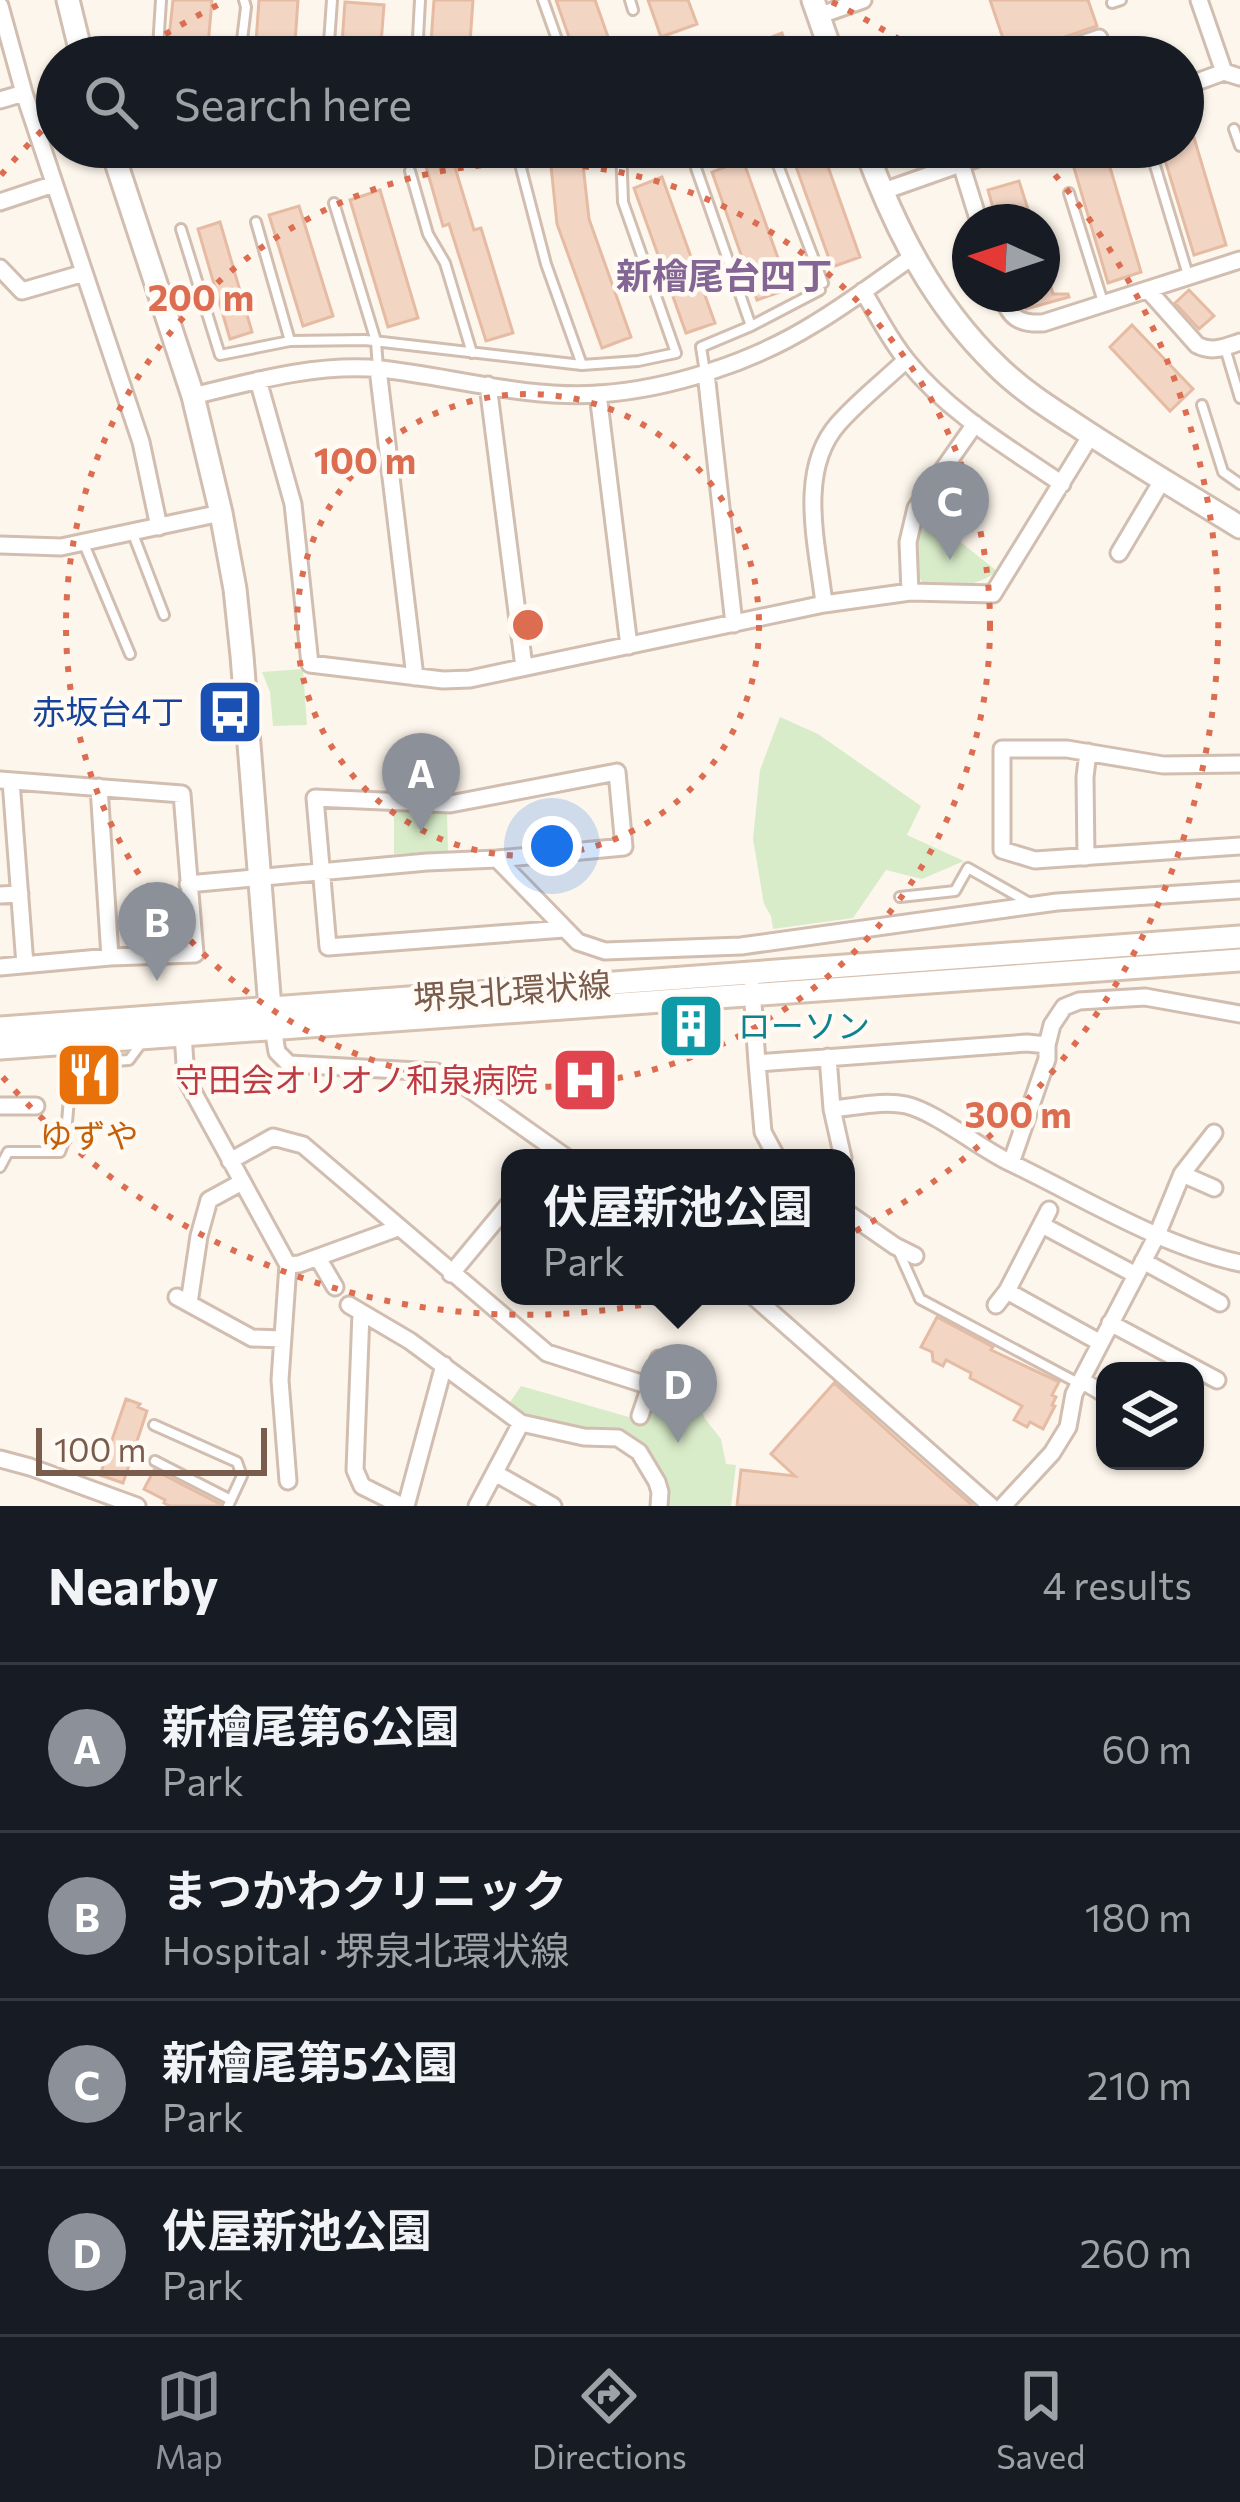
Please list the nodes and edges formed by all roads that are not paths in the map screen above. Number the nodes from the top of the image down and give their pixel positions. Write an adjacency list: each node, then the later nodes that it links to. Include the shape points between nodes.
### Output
1 (68, 0): 11 (main road)
2 (161, 0): 12 (lane)
3 (244, 0): 13 (lane)
4 (332, 0): 14 (lane)
5 (420, 0): 15 (lane)
6 (543, 0): 16 (lane)
7 (863, 0): 10 (street)
8 (1199, 0): 17 (street)
9 (0, 6): 18 (street)
10 (816, 8)
11 (77, 36)
12 (159, 36)
13 (243, 36)
14 (329, 36)
15 (417, 36)
16 (556, 36)
17 (1232, 75)
18 (24, 93): 19 (street); 20 (street)
19 (0, 100)
20 (36, 129)
21 (1234, 129): 22 (lane)
22 (1240, 146)
23 (49, 168): 35 (street)
24 (118, 168): 64 (main road)
25 (521, 168): 58 (lane)
26 (622, 168): 58 (lane, via 623,202 676,352)
27 (696, 168): 52 (lane)
28 (779, 168): 52 (lane, via 821,286)
29 (872, 168): 36 (main road)
30 (945, 168): 33 (street)
31 (962, 168): 40 (street)
32 (1156, 168): 47 (lane)
33 (937, 170): 36 (street)
34 (410, 171): 56 (lane)
35 (54, 184): 38 (street); 46 (street)
36 (881, 192): 43 (main road)
37 (1069, 194): 50 (lane)
38 (0, 202)
39 (334, 203): 54 (lane)
40 (973, 204)
41 (256, 222): 53 (lane)
42 (182, 229): 53 (lane, via 220,356)
43 (912, 256): 49 (street); 68 (main road, via 998,368)
44 (1240, 260): 47 (street)
45 (0, 268): 46 (street, via 22,291)
46 (84, 273): 74 (street, via 141,442)
47 (1188, 277): 48 (street)
48 (1148, 290): 50 (street); 55 (street, via 1197,345)
49 (863, 291): 57 (street); 60 (street, via 812,326)
50 (1104, 304): 51 (street, via 1042,323 1024,324)
51 (1010, 312)
52 (751, 326): 60 (lane, via 700,347)
53 (290, 341): 54 (lane)
54 (376, 341): 56 (lane); 59 (lane)
55 (1232, 345): 65 (lane)
56 (472, 353): 58 (lane)
57 (906, 360): 67 (street); 80 (street, via 824,444 812,497)
58 (582, 365)
59 (378, 369): 61 (street); 62 (street); 86 (street)
60 (706, 374): 63 (street); 82 (street)
61 (258, 380): 64 (street); 86 (street, via 293,504 310,664)
62 (488, 385): 63 (street); 85 (street)
63 (598, 394): 83 (street)
64 (193, 396): 72 (main road)
65 (1240, 398)
66 (1202, 405): 71 (lane, via 1223,472)
67 (975, 424): 70 (street); 79 (street, via 916,508)
68 (1091, 435): 69 (main road); 70 (street)
69 (1163, 479): 73 (main road); 78 (street)
70 (1062, 484): 79 (street, via 994,594)
71 (1240, 484)
72 (221, 513): 74 (street); 96 (main road, via 240,634)
73 (1240, 526)
74 (159, 527): 75 (street)
75 (132, 533): 76 (street); 81 (lane)
76 (84, 543): 77 (street); 84 (lane)
77 (0, 545)
78 (1118, 553)
79 (910, 592): 80 (street)
80 (824, 604): 82 (street)
81 (164, 614)
82 (734, 624): 83 (street)
83 (628, 646): 85 (street)
84 (130, 654)
85 (524, 668): 86 (street, via 470,679)
86 (415, 677)
87 (1088, 752): 88 (street, via 1163,765); 93 (street); 93 (street, via 1002,749 1002,850 1035,860)
88 (1240, 764)
89 (6, 781): 90 (street); 91 (street)
90 (99, 788): 97 (street, via 182,794); 105 (street)
91 (7, 820): 99 (street)
92 (1240, 846): 93 (street)
93 (1086, 857)
94 (497, 859): 95 (street); 95 (street, via 624,847 617,772 450,804 315,798); 103 (street)
95 (322, 871): 96 (street); 103 (street, via 328,947)
96 (260, 878): 97 (street); 111 (main road)
97 (188, 884): 105 (street, via 195,954)
98 (1240, 890): 102 (street)
99 (20, 894): 100 (street); 107 (street)
100 (0, 895)
101 (900, 897): 102 (lane, via 955,891 968,868)
102 (1035, 905): 103 (street, via 704,948 605,951)
103 (564, 929)
104 (1240, 937): 109 (main road, 堺泉北環状線)
105 (110, 957): 107 (street)
106 (1240, 960): 109 (main road, 堺泉北環状線)
107 (25, 965): 108 (street)
108 (0, 967)
109 (752, 983): 111 (main road, 堺泉北環状線); 118 (street)
110 (1240, 1014): 114 (street, via 1145,997 1078,1001 1064,1007)
111 (271, 1017): 112 (main road, 堺泉北環状線); 113 (main road, 堺泉北環状線); 123 (street, via 277,1052 289,1064 436,1072)
112 (0, 1028)
113 (183, 1034): 116 (main road, 堺泉北環状線); 126 (street, via 186,1079)
114 (1046, 1045): 117 (street); 127 (street)
115 (0, 1048): 116 (main road, 堺泉北環状線)
116 (81, 1052): 128 (lane, via 60,1152 8,1153)
117 (828, 1058): 118 (street); 121 (street)
118 (757, 1063): 124 (street, via 763,1132)
119 (0, 1106): 120 (street)
120 (36, 1106)
121 (832, 1108): 125 (street); 127 (street, via 905,1105)
122 (1214, 1133): 129 (street)
123 (548, 1149)
124 (772, 1149)
125 (841, 1149)
126 (230, 1161): 130 (street); 134 (street, via 273,1138 304,1145)
127 (1011, 1163): 135 (street)
128 (0, 1167)
129 (1182, 1174): 131 (street); 135 (street)
130 (242, 1182): 140 (street); 147 (street, via 209,1200 183,1300 252,1338)
131 (1214, 1188)
132 (501, 1214): 142 (street)
133 (855, 1218): 136 (street)
134 (398, 1228): 138 (street); 142 (street)
135 (1157, 1235): 139 (street); 141 (street)
136 (895, 1246): 137 (street); 152 (lane, via 920,1300)
137 (915, 1256)
138 (318, 1258): 140 (street); 143 (street)
139 (1240, 1263)
140 (289, 1265): 147 (street)
141 (1140, 1268): 144 (street); 146 (street); 148 (street, via 1046,1218 1001,1298)
142 (452, 1274): 153 (street, via 542,1360)
143 (334, 1287)
144 (1220, 1303)
145 (763, 1305): 168 (street)
146 (1110, 1323): 148 (street); 151 (street, via 1187,1356)
147 (283, 1339): 161 (street)
148 (1100, 1342): 152 (street)
149 (659, 1359): 153 (street)
150 (444, 1365): 156 (street); 164 (street); 164 (street, via 355,1309 355,1470 362,1486)
151 (1217, 1380)
152 (1080, 1382): 154 (street); 169 (street, via 1052,1453)
153 (650, 1386): 155 (street)
154 (1096, 1390)
155 (640, 1416)
156 (521, 1424): 160 (street); 167 (street, via 618,1438 639,1452 657,1482)
157 (154, 1425): 162 (lane, via 237,1462 242,1476)
158 (0, 1459): 163 (street)
159 (155, 1461): 162 (lane)
160 (495, 1473): 165 (street); 166 (street)
161 (288, 1481)
162 (230, 1503)
163 (137, 1506)
164 (404, 1506)
165 (477, 1506)
166 (554, 1506)
167 (659, 1506)
168 (991, 1506)
169 (1003, 1506)

